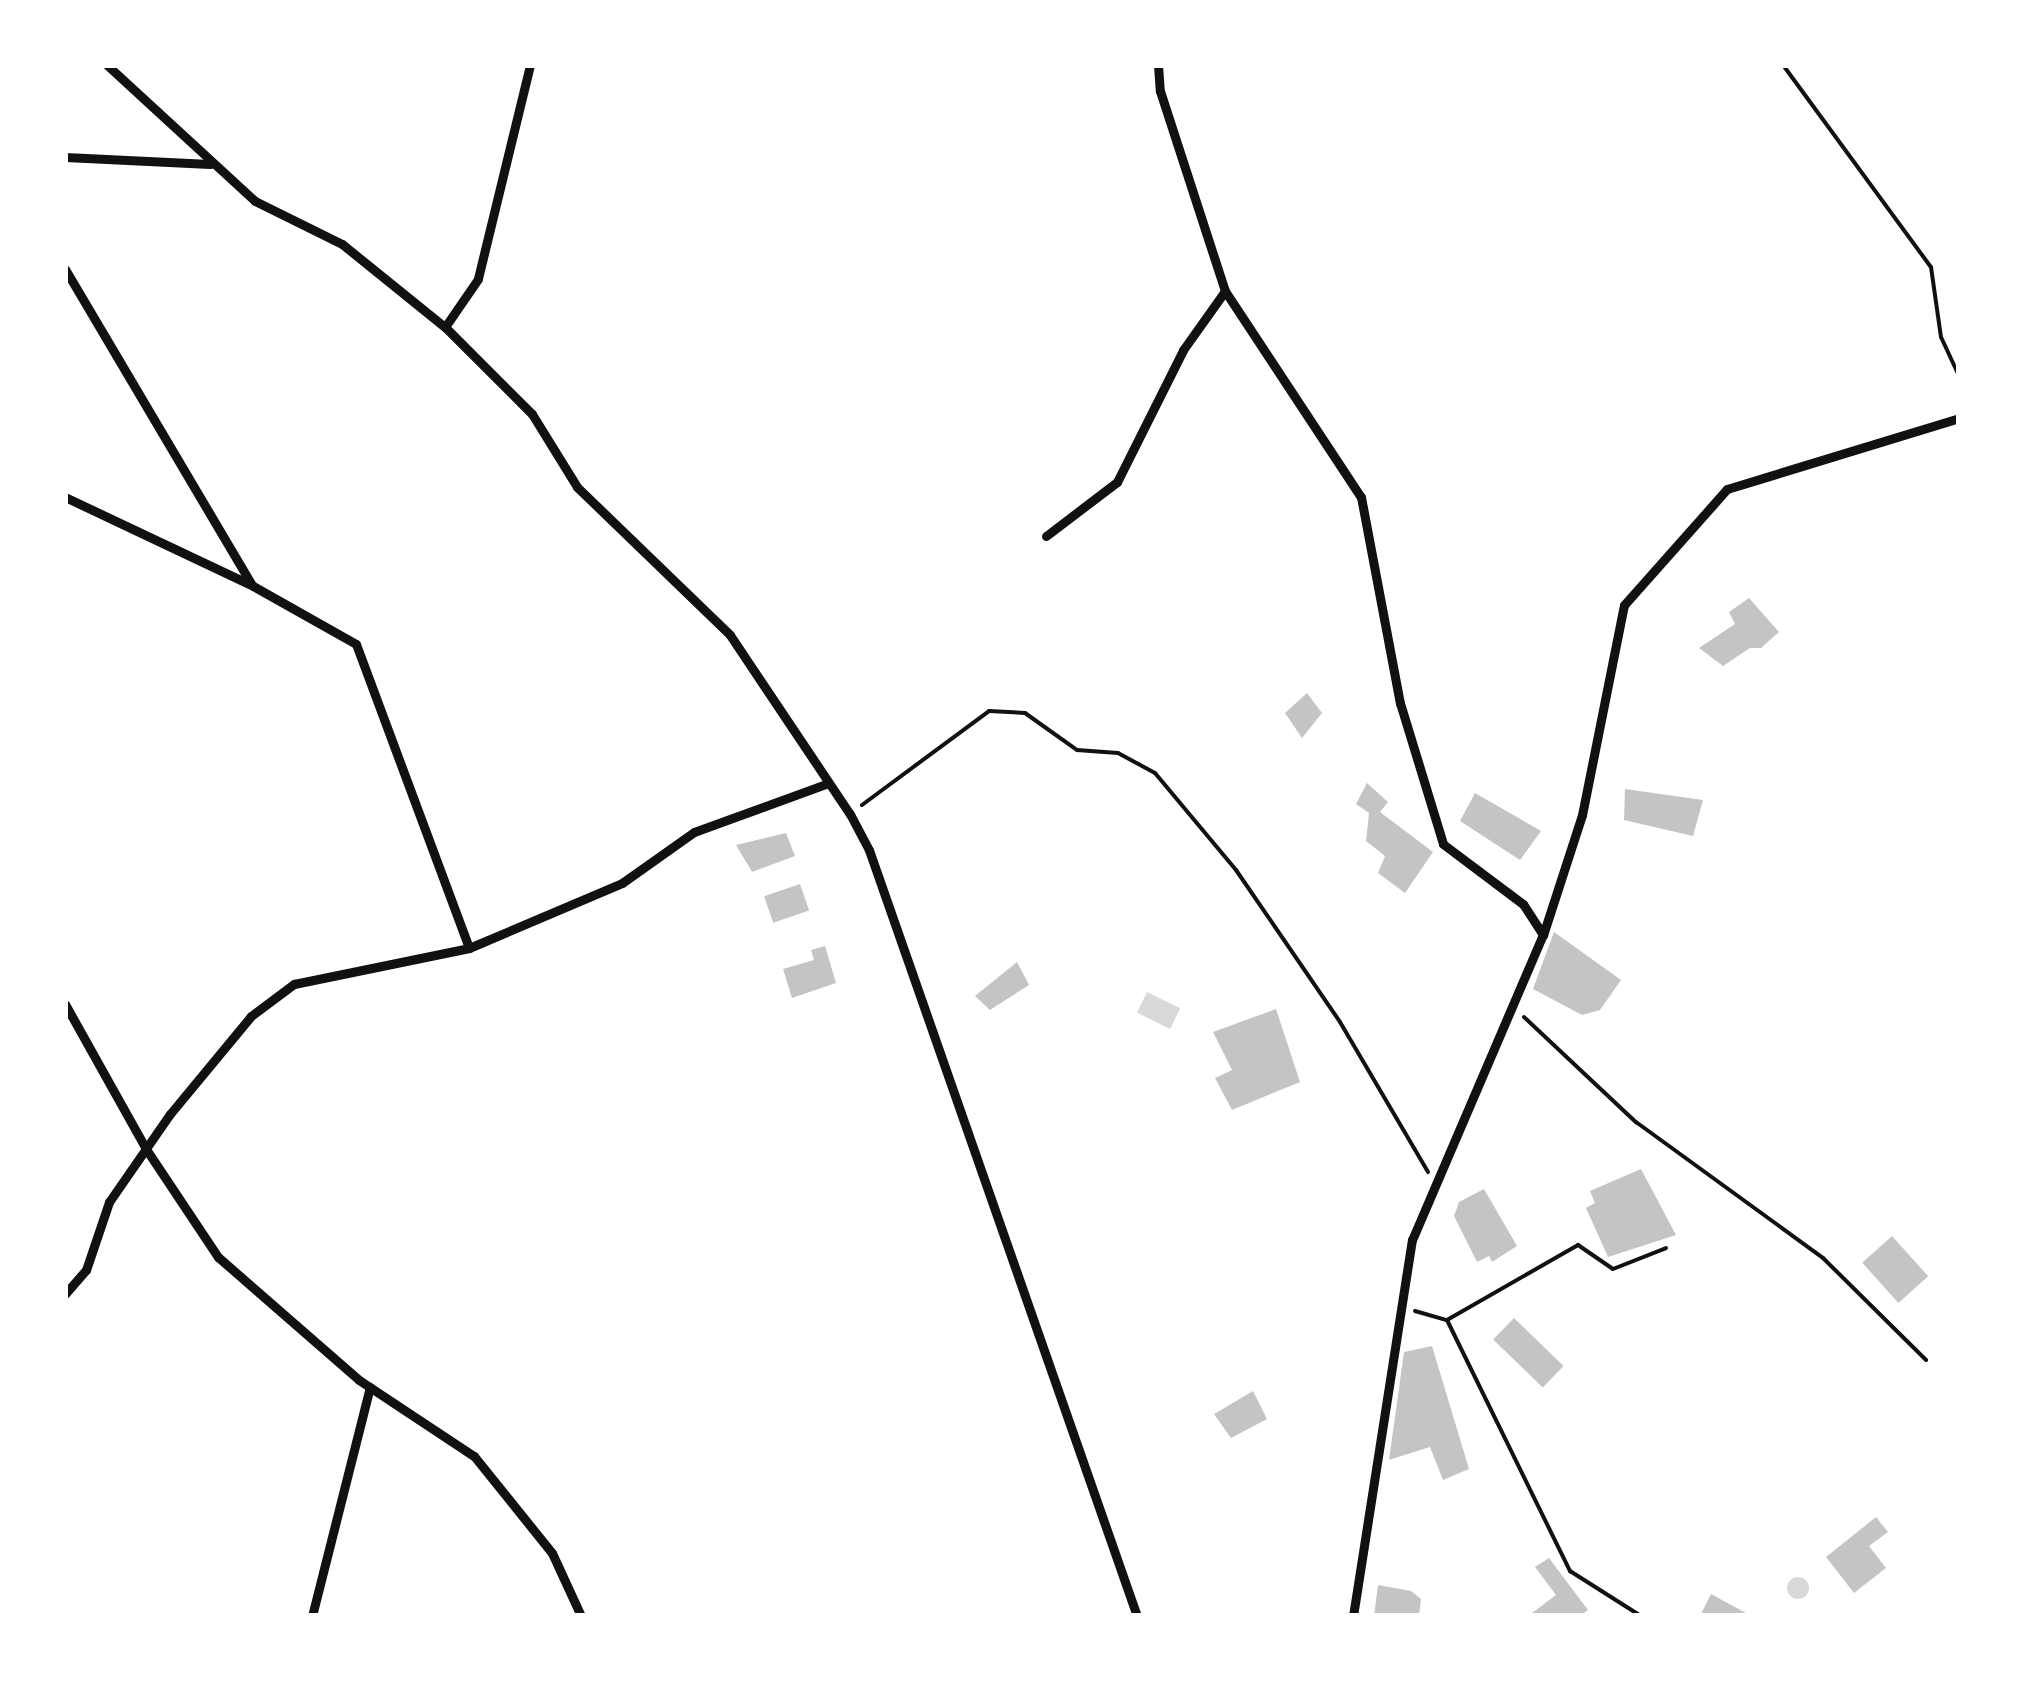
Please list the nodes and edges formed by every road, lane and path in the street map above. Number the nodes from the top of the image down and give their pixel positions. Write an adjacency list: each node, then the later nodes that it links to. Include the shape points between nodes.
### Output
1 (108, 65): 6 (street)
2 (530, 65): 9 (street, via 478,280)
3 (1158, 65): 8 (street, via 1160,91)
4 (1782, 65): 10 (path, via 1931,267 1941,337)
5 (65, 158): 6 (street)
6 (210, 164): 9 (street, via 256,201 342,244)
7 (65, 268): 14 (street)
8 (1225, 291): 13 (street, via 1183,350 1116,482); 17 (street, via 1360,498 1400,702 1443,844 1523,904)
9 (445, 327): 15 (street, via 532,414 577,488 730,636)
10 (1959, 376)
11 (1959, 418): 17 (street, via 1727,489 1624,605 1582,815)
12 (65, 497): 14 (street)
13 (1046, 536)
14 (252, 586): 18 (street, via 356,644)
15 (826, 784): 16 (street); 18 (street, via 722,820 622,883)
16 (850, 814): 22 (path, via 990,712 1025,713 1078,750 1118,753 1155,773 1236,870 1340,1022); 31 (street, via 869,850)
17 (1543, 935): 20 (street)
18 (469, 948): 21 (street, via 294,984 252,1016)
19 (65, 1004): 21 (street)
20 (1512, 1006): 22 (street); 27 (path, via 1636,1122 1823,1258)
21 (146, 1149): 24 (street, via 109,1202 86,1270); 28 (street, via 218,1257)
22 (1436, 1185): 25 (street, via 1412,1240)
23 (1666, 1248): 26 (path, via 1612,1270 1578,1246)
24 (65, 1294)
25 (1400, 1307): 26 (path); 32 (street)
26 (1446, 1320): 33 (path, via 1570,1570)
27 (1926, 1360)
28 (370, 1387): 29 (street); 30 (street, via 474,1456 552,1553)
29 (312, 1616)
30 (581, 1616)
31 (1137, 1616)
32 (1353, 1616)
33 (1641, 1616)

